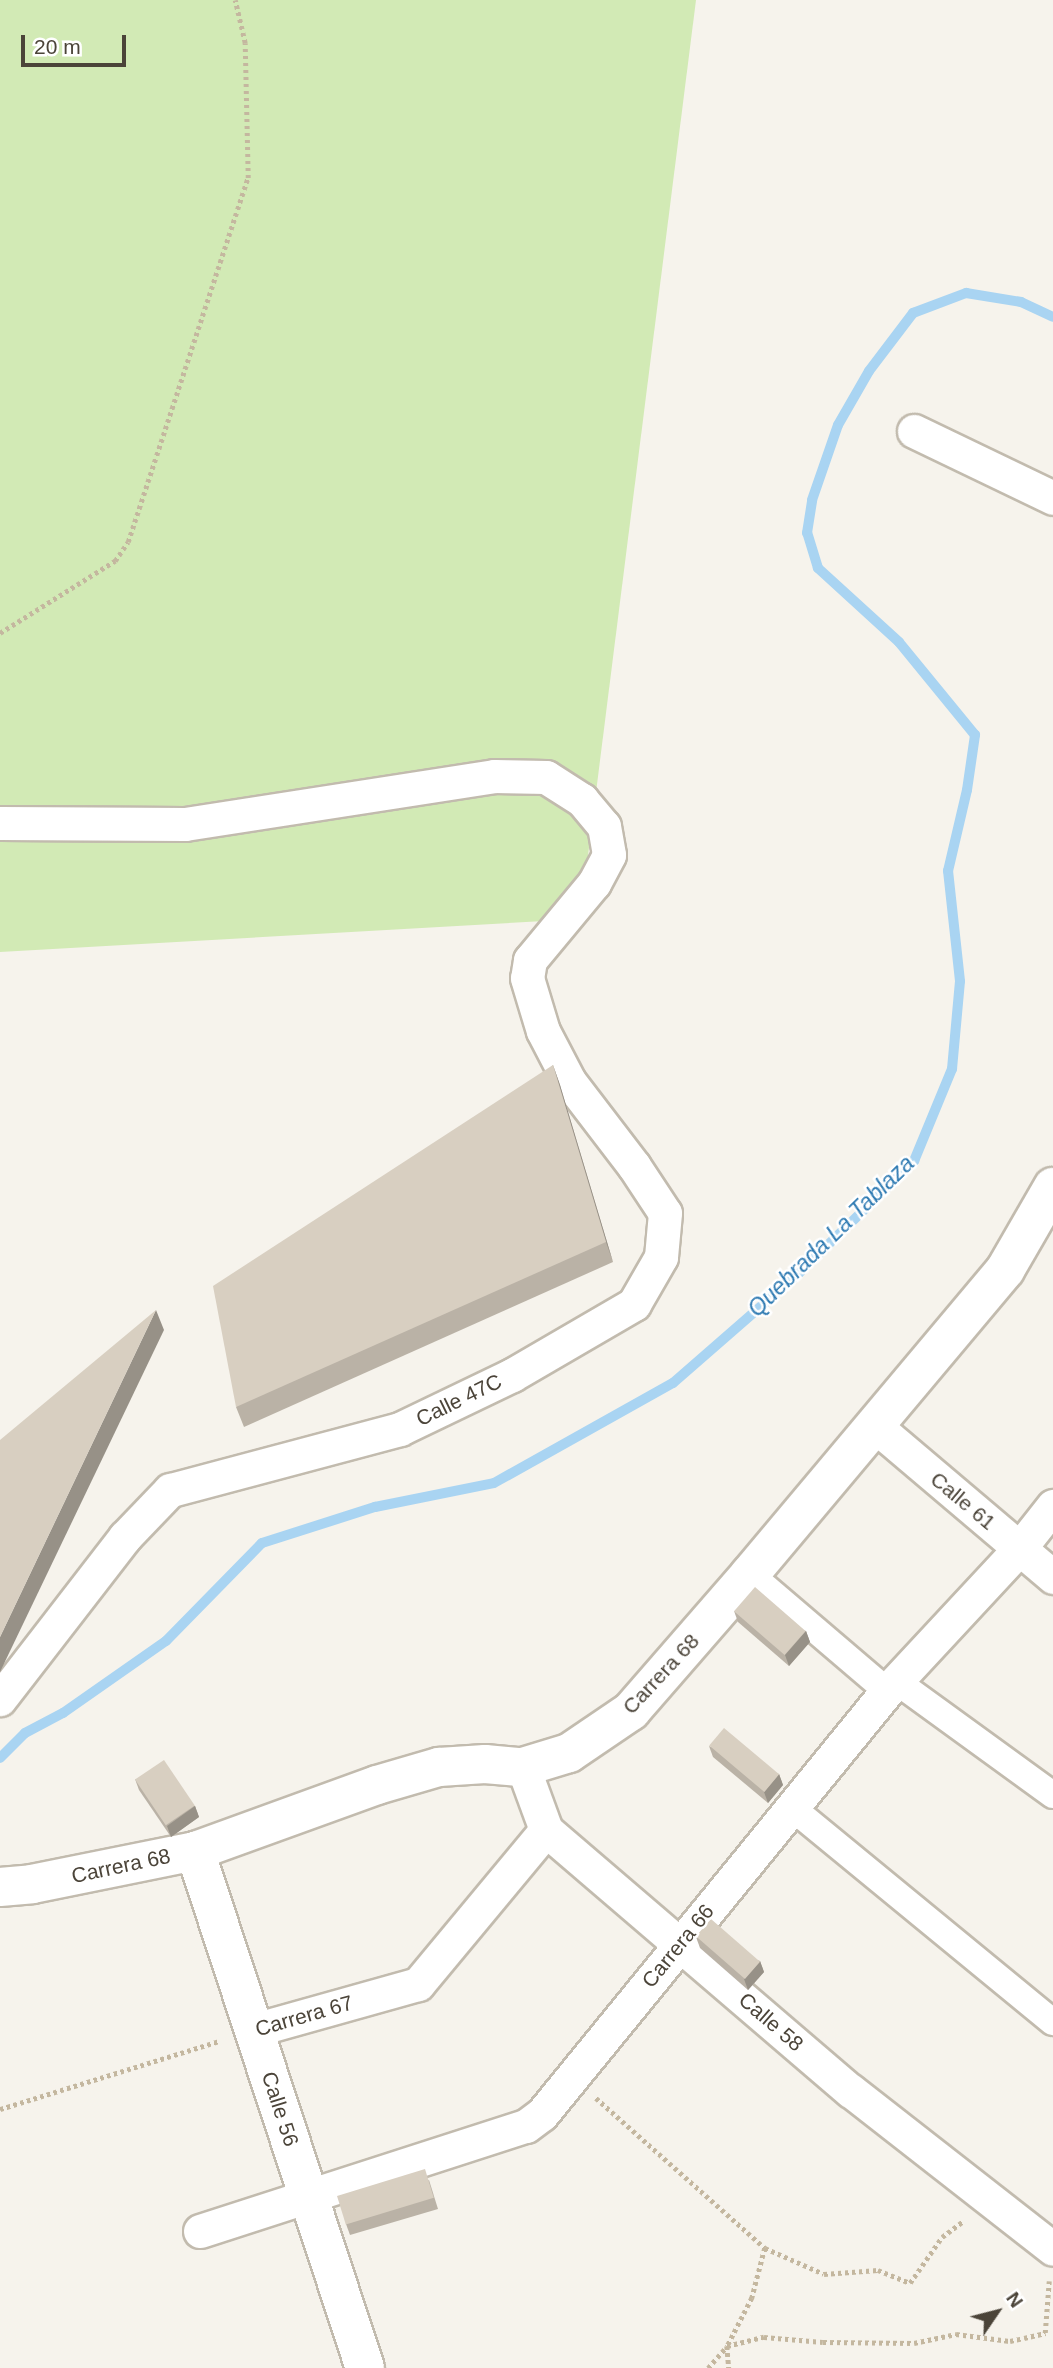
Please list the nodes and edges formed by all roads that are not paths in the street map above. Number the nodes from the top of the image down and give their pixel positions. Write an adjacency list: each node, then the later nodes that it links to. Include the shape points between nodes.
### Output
1 (914, 431): 2 (street)
2 (1053, 498)
3 (0, 823): 11 (street, Calle 47C, via 184,824 494,776 546,777 582,800 604,827 609,855 594,883 530,960 527,978 542,1031 569,1081 665,1213 661,1257 634,1304 512,1375 400,1429 170,1490 125,1537)
4 (1053, 1187): 5 (street, Carrera 68, via 1005,1270)
5 (874, 1425): 7 (street, Calle 61); 8 (street, Carrera 68)
6 (1053, 1506): 7 (street, Carrera 66)
7 (1019, 1549): 9 (street, Calle 61); 10 (street, Carrera 66)
8 (750, 1574): 10 (street); 12 (street, Carrera 68, via 631,1711 569,1752)
9 (1053, 1577)
10 (891, 1686): 13 (street); 14 (street, Carrera 66)
11 (0, 1699)
12 (523, 1767): 15 (street, Calle 58); 16 (street, Carrera 68, via 439,1767)
13 (1053, 1795)
14 (791, 1807): 18 (street, Carrera 66); 19 (street)
15 (547, 1830): 18 (street, Calle 58); 20 (street, Carrera 67, via 418,1983)
16 (195, 1851): 17 (street, Carrera 68); 20 (street, Calle 56)
17 (0, 1888)
18 (680, 1944): 21 (street, Carrera 66, via 542,2114 526,2126); 23 (street, Calle 58)
19 (1053, 2022)
20 (254, 2030): 21 (street, Calle 56)
21 (308, 2194): 22 (street, Carrera 66); 24 (street, Calle 56)
22 (200, 2231)
23 (1051, 2261)
24 (365, 2368)

